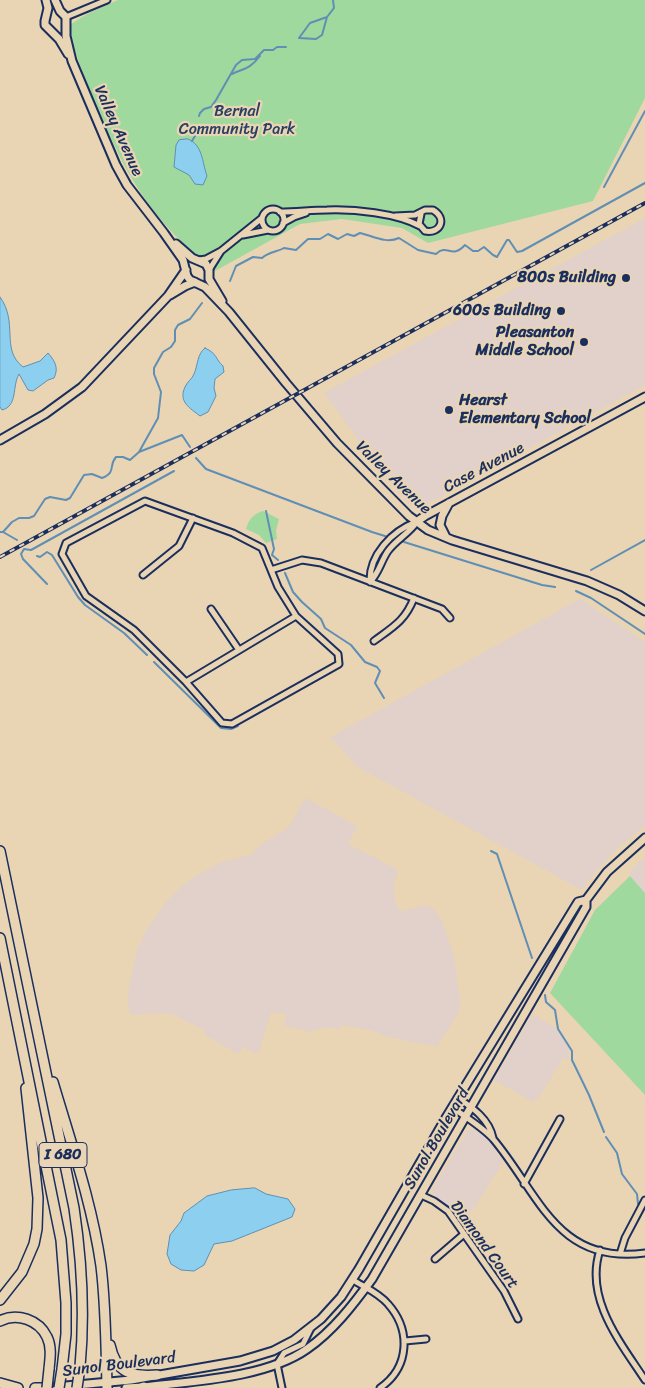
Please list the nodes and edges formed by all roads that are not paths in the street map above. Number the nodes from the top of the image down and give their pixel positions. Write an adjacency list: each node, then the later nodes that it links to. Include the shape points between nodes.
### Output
1 (46, 0): 4 (street, Valley Avenue)
2 (55, 0): 5 (street)
3 (107, 0): 5 (street)
4 (47, 13): 5 (street, via 56,10); 7 (street, Valley Avenue, via 44,21)
5 (63, 14): 6 (street, Valley Avenue)
6 (65, 26): 7 (street, via 59,31); 8 (street, Valley Avenue)
7 (51, 30): 8 (street, Valley Avenue)
8 (72, 61): 17 (street, Valley Avenue, via 116,165 137,200)
9 (314, 210): 10 (street); 12 (street); 14 (street)
10 (280, 212): 13 (street, via 269,209); 14 (street)
11 (420, 214): 12 (street); 15 (street); 15 (street, via 433,210 440,215 441,221 433,232)
12 (386, 216): 15 (street)
13 (262, 218): 16 (street, via 262,224); 18 (street)
14 (283, 223): 16 (street, via 277,230)
15 (420, 226)
16 (268, 230): 18 (street)
17 (164, 233): 20 (street, Valley Avenue); 21 (street, Valley Avenue)
18 (240, 236): 19 (street)
19 (221, 250): 20 (street, via 206,259); 22 (street)
20 (197, 260): 21 (street, via 190,262); 22 (street, via 206,264)
21 (186, 269): 23 (street, via 190,280); 24 (street)
22 (208, 272): 23 (street, via 206,279); 25 (street, Valley Avenue, via 210,282)
23 (196, 283): 24 (street); 25 (street, Valley Avenue)
24 (168, 296): 27 (street, via 82,387 45,414)
25 (229, 312): 30 (street, Valley Avenue, via 337,443)
26 (645, 397): 28 (street, Case Avenue)
27 (0, 440)
28 (449, 503): 30 (street, Case Avenue); 31 (street, via 440,525)
29 (193, 518): 32 (street, via 233,532 262,548); 33 (street, via 179,546); 42 (street, via 145,501 66,543 62,554 86,596 134,630)
30 (416, 522): 31 (street, Valley Avenue); 34 (street, Case Avenue, via 386,553); 34 (street, Case Avenue, via 406,526 380,550 370,572)
31 (448, 539): 37 (street, Valley Avenue, via 587,580)
32 (271, 570): 34 (street, via 311,560); 38 (street)
33 (143, 575)
34 (370, 582): 35 (street)
35 (414, 598): 39 (street, via 442,609); 40 (street, via 402,620)
36 (212, 609): 41 (street)
37 (645, 611)
38 (296, 616): 41 (street); 42 (street, via 338,654 339,664 232,724 222,723)
39 (450, 618)
40 (374, 641)
41 (239, 650): 42 (street)
42 (186, 682)
43 (645, 838): 45 (street, Sunol Boulevard, via 607,872)
44 (0, 851): 49 (highway, I 680)
45 (586, 900): 46 (street, Sunol Boulevard, via 578,902); 48 (street, Sunol Boulevard, via 586,907)
46 (564, 927): 48 (street, via 546,965); 51 (street, Sunol Boulevard)
47 (0, 938): 50 (highway, I 680)
48 (549, 972): 52 (street, Sunol Boulevard)
49 (35, 1022): 71 (highway, via 90,1209 102,1272); 85 (highway, I 680, bridge, via 79,1239 83,1303)
50 (27, 1073): 67 (highway, via 25,1094 38,1198 37,1228 22,1272); 84 (highway, I 680, bridge, via 61,1240 66,1334)
51 (458, 1098): 52 (street); 53 (street, Sunol Boulevard)
52 (471, 1106): 54 (street, Sunol Boulevard); 56 (street, via 479,1112)
53 (452, 1107): 54 (street); 65 (street, Sunol Boulevard)
54 (464, 1117): 56 (street); 58 (street, Sunol Boulevard)
55 (560, 1119): 57 (street)
56 (493, 1138): 57 (street)
57 (524, 1184): 61 (street, via 545,1214 569,1236)
58 (421, 1194): 60 (street, Diamond Court, via 448,1211); 66 (street, Sunol Boulevard)
59 (645, 1200): 63 (street)
60 (464, 1234): 64 (street); 68 (street, Diamond Court, via 504,1291)
61 (600, 1250): 63 (street); 76 (street, via 596,1290 611,1327)
62 (645, 1253): 63 (street)
63 (620, 1254)
64 (435, 1259)
65 (353, 1280): 66 (street); 70 (street, Sunol Boulevard)
66 (365, 1288): 73 (street, via 387,1302 397,1315); 74 (street, Sunol Boulevard, via 325,1335 305,1351)
67 (0, 1300)
68 (518, 1319)
69 (0, 1321): 83 (highway, bridge, via 25,1318 36,1324 48,1338)
70 (312, 1328): 74 (street, Sunol Boulevard, via 303,1344 284,1353); 75 (street, Sunol Boulevard, via 294,1340 240,1362)
71 (106, 1335): 75 (highway, via 112,1353 123,1369 140,1377); 78 (highway)
72 (426, 1339): 73 (street)
73 (405, 1341): 79 (street, via 402,1360)
74 (277, 1364): 87 (street, Sunol Boulevard, via 243,1373); 88 (street)
75 (157, 1376): 78 (street, Sunol Boulevard)
76 (645, 1380)
77 (0, 1383): 80 (highway)
78 (107, 1385): 82 (street, Sunol Boulevard)
79 (385, 1387)
80 (18, 1388)
81 (35, 1388): 82 (highway)
82 (42, 1388)
83 (47, 1388)
84 (59, 1388)
85 (77, 1388)
86 (126, 1388): 87 (street, Sunol Boulevard)
87 (143, 1388)
88 (282, 1388)

